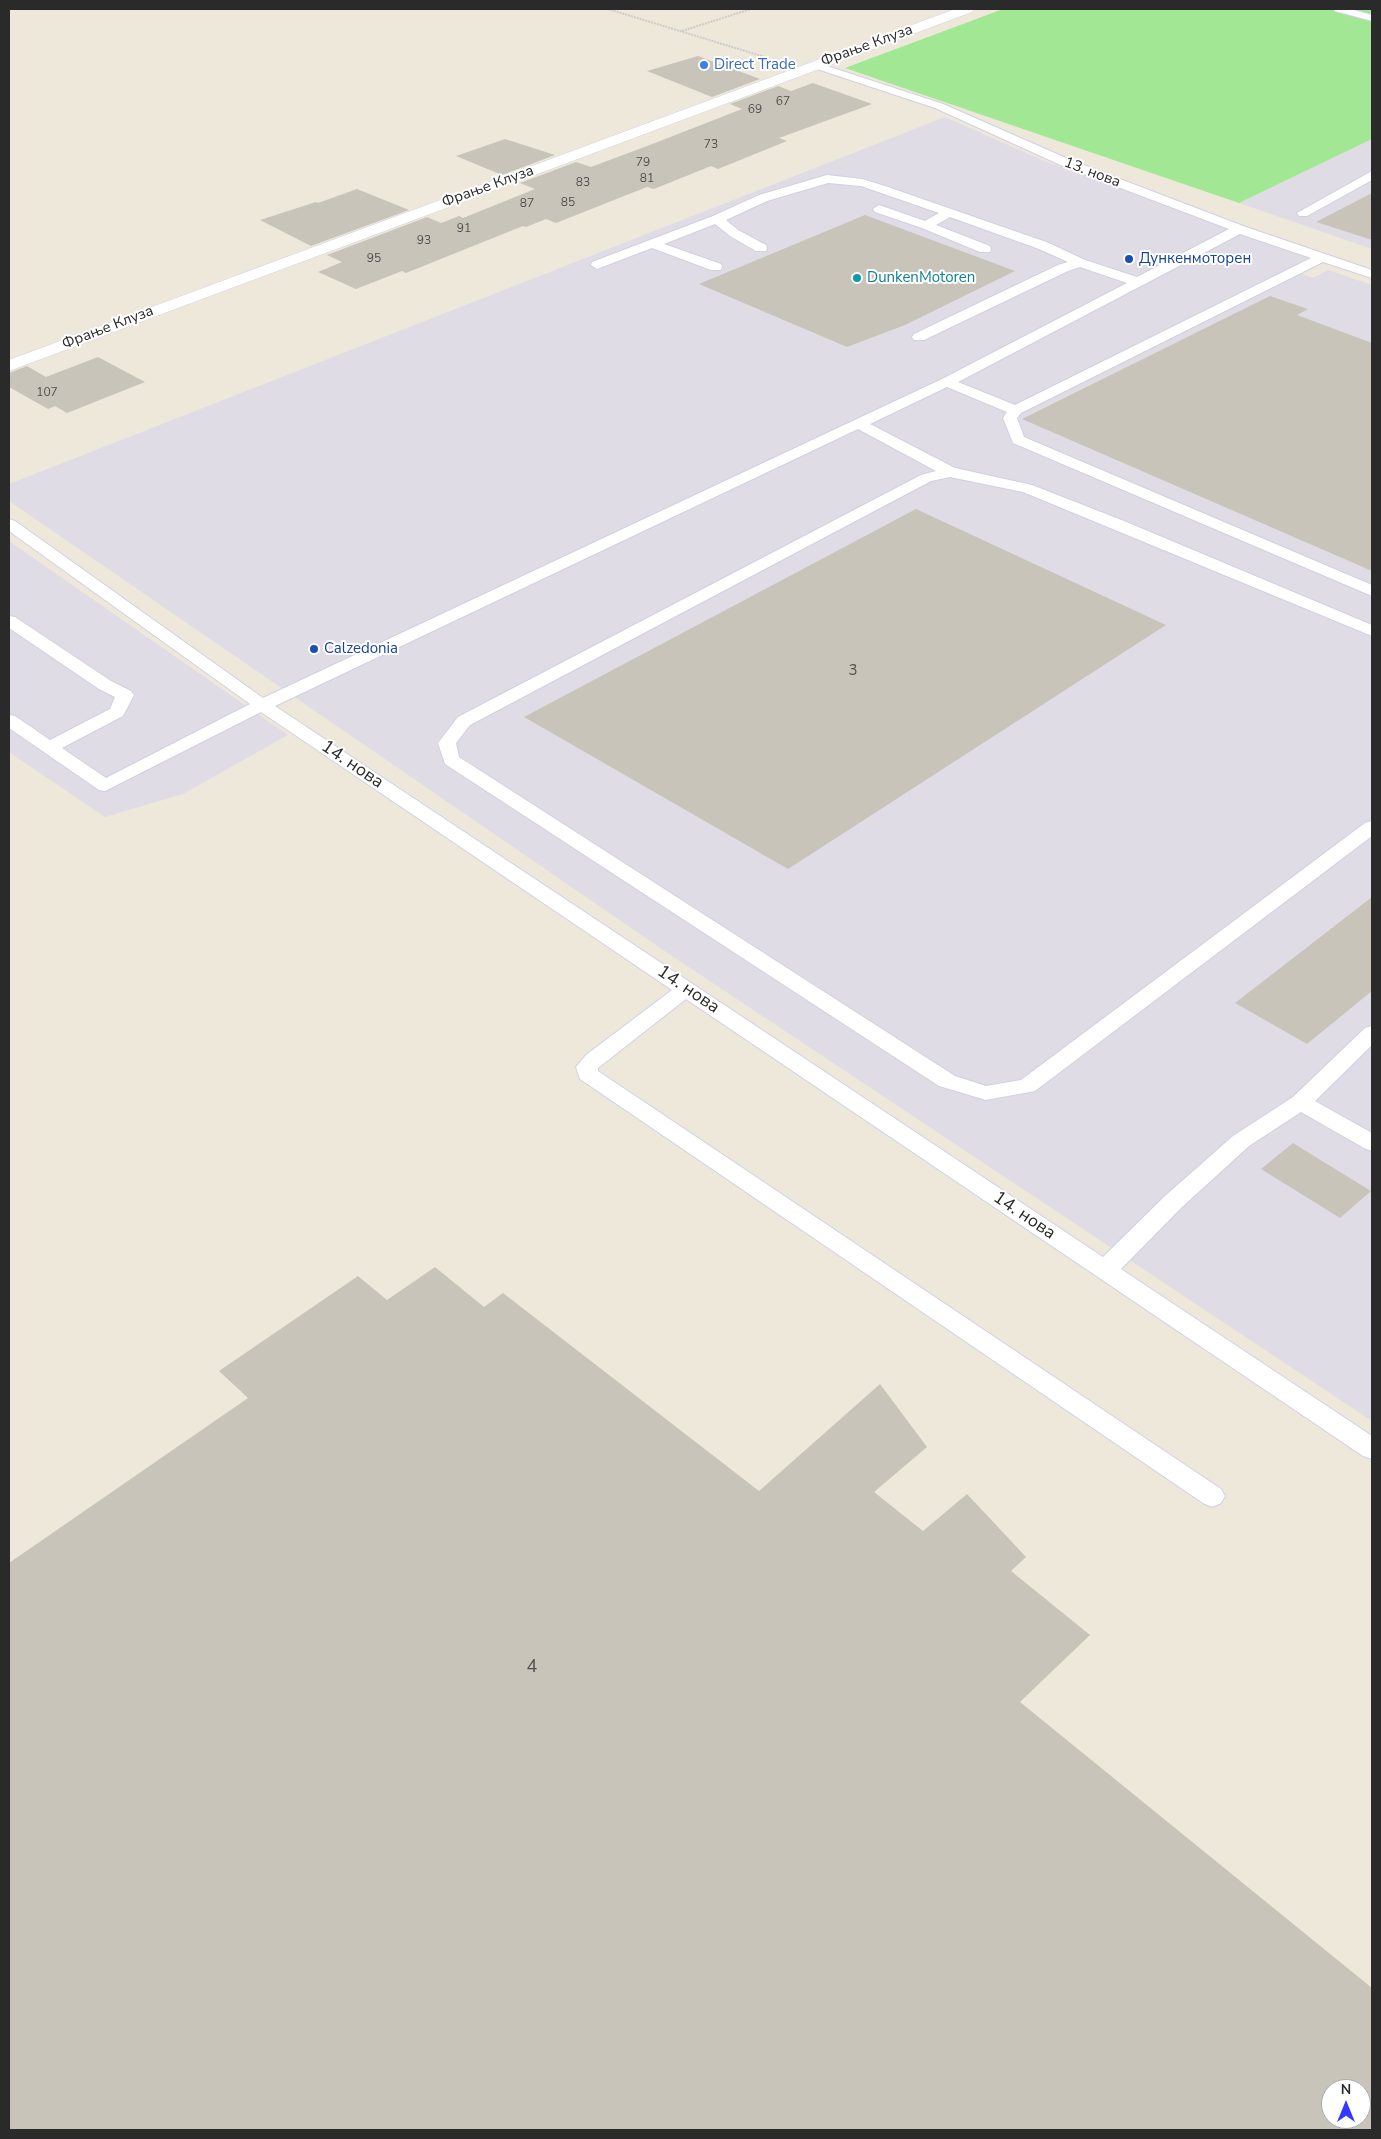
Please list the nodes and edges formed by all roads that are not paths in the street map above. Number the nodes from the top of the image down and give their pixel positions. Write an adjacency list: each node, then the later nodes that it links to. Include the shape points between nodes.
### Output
1 (966, 9): 4 (main road, Фрање Клуза)
2 (1339, 9): 3 (lane)
3 (1372, 18)
4 (809, 67): 11 (lane, 13. нова, via 939,106 1069,164); 22 (main road, Фрање Клуза)
5 (1372, 175): 8 (lane)
6 (879, 209): 10 (lane)
7 (949, 213): 9 (lane, via 862,183 827,179 763,198); 10 (lane); 16 (lane, via 1044,246)
8 (1303, 213)
9 (717, 218): 12 (lane); 13 (lane, via 734,233)
10 (926, 226): 14 (lane)
11 (1239, 228): 15 (lane, 13. нова); 20 (lane)
12 (651, 244): 17 (lane); 18 (lane)
13 (761, 248)
14 (986, 249)
15 (1323, 257): 19 (lane, 13. нова); 24 (lane)
16 (1080, 263): 20 (lane); 21 (lane, via 1063,268)
17 (597, 265)
18 (716, 267)
19 (1372, 274)
20 (1138, 282): 23 (lane)
21 (919, 337)
22 (9, 366)
23 (947, 382): 24 (lane); 25 (lane)
24 (1016, 410): 28 (lane, via 1010,418 1018,440)
25 (859, 424): 26 (lane); 31 (lane)
26 (950, 472): 30 (lane, via 1027,488); 34 (lane, via 926,478 464,721 447,743 451,760 947,1081 986,1093 1027,1086)
27 (9, 524): 31 (lane, 14. нова)
28 (1372, 591)
29 (9, 622): 33 (lane, via 125,695 117,712)
30 (1372, 631)
31 (262, 705): 33 (lane, via 106,786); 35 (lane, 14. нова)
32 (9, 720): 33 (lane)
33 (49, 748)
34 (1372, 827)
35 (686, 989): 39 (lane, 14. нова); 41 (lane, via 593,1060 587,1067 588,1074)
36 (1372, 1033): 37 (lane)
37 (1301, 1102): 38 (lane); 39 (lane, via 1241,1142)
38 (1372, 1143)
39 (1105, 1270): 40 (lane, 14. нова)
40 (1372, 1449)
41 (1212, 1496)

